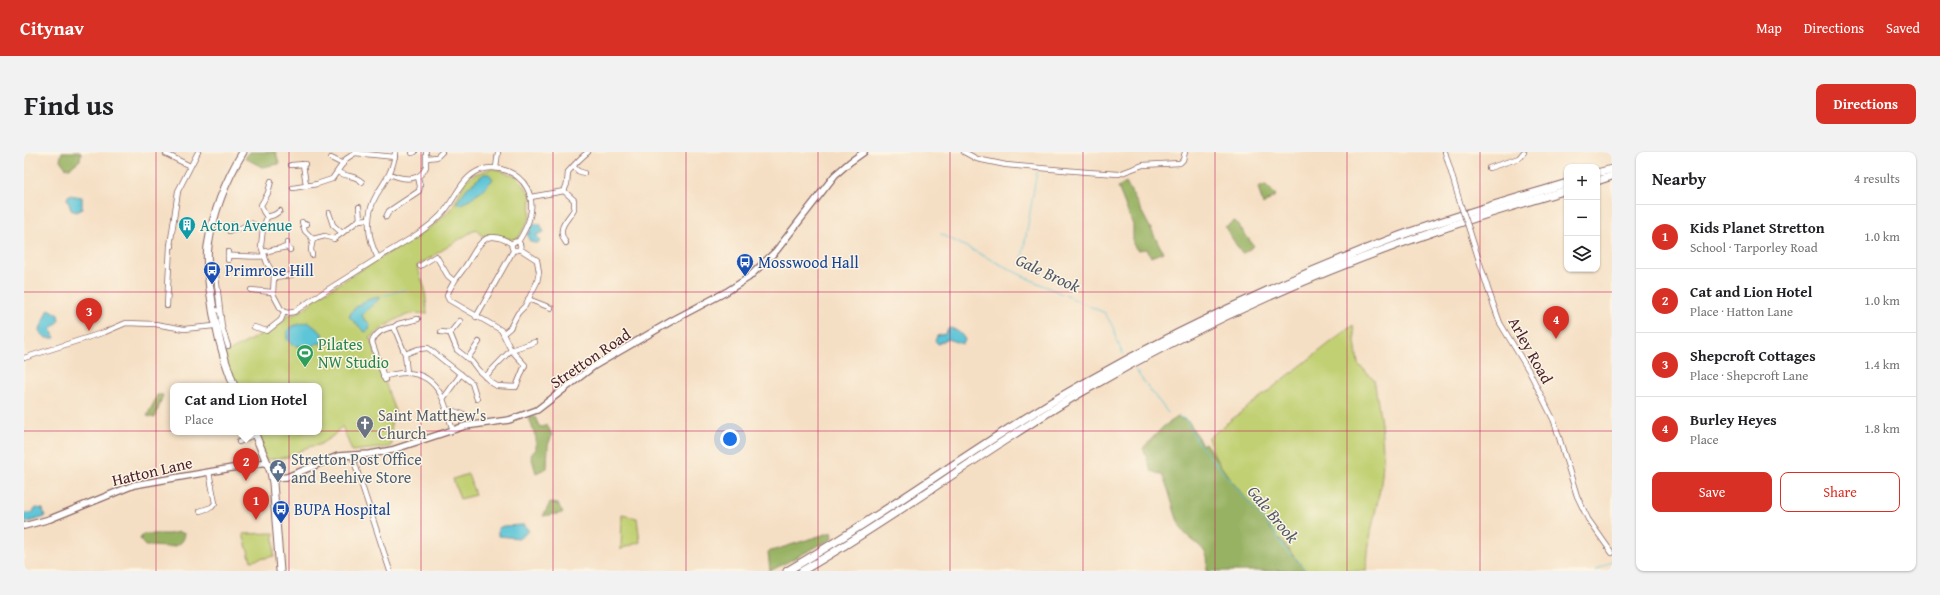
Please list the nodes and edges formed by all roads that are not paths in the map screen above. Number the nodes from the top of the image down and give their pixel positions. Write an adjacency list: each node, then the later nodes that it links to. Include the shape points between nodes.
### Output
1 (198, 152): 18 (street)
2 (243, 152): 70 (highway, via 225,189 208,246 208,268)
3 (426, 152): 15 (street)
4 (442, 152): 15 (street, via 437,157)
5 (498, 152): 20 (street)
6 (588, 152): 19 (street)
7 (864, 152): 96 (main road, Stretton Road, via 835,175 776,251 760,268 738,285 594,366 537,410 515,418)
8 (964, 152): 9 (street, via 977,159 1006,165 1119,174 1143,165 1180,163)
9 (1185, 152)
10 (1445, 152): 106 (street, Arley Road, bridge, via 1494,309 1554,421 1577,496 1592,525)
11 (1524, 152): 21 (street, via 1519,158)
12 (166, 154): 18 (street)
13 (395, 155): 16 (street, via 357,152 349,155); 26 (street)
14 (331, 158): 16 (street)
15 (427, 158): 28 (street, via 426,169)
16 (343, 164): 23 (street)
17 (291, 165): 33 (street, via 305,164)
18 (190, 166): 68 (street, via 178,191)
19 (574, 167): 24 (street); 35 (street, via 568,172)
20 (496, 168): 37 (street, via 519,178); 59 (street, via 480,170 469,177 445,211 432,223)
21 (1489, 168)
22 (1612, 169): 25 (highway)
23 (338, 172): 31 (street); 33 (street, via 332,179)
24 (584, 173)
25 (1600, 173)
26 (390, 174): 28 (street, via 409,179); 43 (street, via 373,201)
27 (1612, 176): 29 (highway)
28 (418, 177): 42 (street, via 419,191 389,211)
29 (1600, 180)
30 (272, 181): 41 (street, via 261,205)
31 (362, 182)
32 (1564, 184): 109 (highway, via 1401,236 1287,281 1182,330 1038,410 851,533)
33 (306, 185): 34 (street)
34 (293, 188)
35 (564, 191): 37 (street); 51 (street, via 573,199 575,205 574,211 563,226 563,236)
36 (1564, 191): 110 (highway, via 1392,247 1294,286 1187,336 1128,366 999,442 881,522)
37 (531, 197): 50 (street, via 531,215)
38 (359, 207): 44 (street)
39 (280, 211): 41 (street)
40 (329, 213): 48 (street, via 333,225)
41 (267, 216): 47 (street)
42 (386, 217)
43 (369, 219): 44 (street); 59 (street, via 370,238)
44 (360, 220): 48 (street)
45 (304, 224): 49 (street, via 305,231)
46 (232, 228): 47 (street, via 241,228 250,223)
47 (263, 228): 56 (street, via 261,244)
48 (342, 233): 49 (street, via 334,239 325,236)
49 (313, 239): 58 (street, via 311,249)
50 (518, 242): 52 (street); 54 (street)
51 (567, 243)
52 (512, 244): 55 (street); 64 (street, via 497,237 482,240)
53 (288, 246): 56 (street)
54 (520, 249): 55 (street); 67 (street, via 537,260 539,272)
55 (513, 250): 72 (street)
56 (264, 254): 57 (street, via 258,257); 63 (street)
57 (228, 256)
58 (314, 256)
59 (378, 258): 71 (street, via 294,312)
60 (420, 266): 64 (street, via 436,256)
61 (216, 275): 70 (street)
62 (292, 275): 63 (street)
63 (274, 277): 66 (street)
64 (454, 281): 72 (street, via 446,296)
65 (251, 290): 66 (street)
66 (272, 292): 71 (street)
67 (528, 299): 69 (street); 80 (street, via 510,328)
68 (167, 306)
69 (551, 308)
70 (216, 311): 75 (highway); 83 (street)
71 (284, 312): 76 (street, via 281,320 267,331)
72 (476, 317): 80 (street)
73 (415, 319): 77 (street)
74 (460, 320): 79 (street)
75 (214, 326): 86 (street, via 184,329 126,323 106,332); 91 (highway)
76 (254, 327)
77 (394, 327): 85 (street); 88 (street, via 383,330 373,340 373,346 384,379 399,372)
78 (441, 332): 79 (street)
79 (450, 333): 87 (street, via 457,350)
80 (504, 333): 84 (street)
81 (479, 342): 87 (street)
82 (533, 345): 84 (street)
83 (228, 346)
84 (511, 350): 90 (street); 90 (street, via 526,365 518,385 513,388 495,386)
85 (405, 354): 88 (street); 89 (street, via 428,348)
86 (24, 358)
87 (468, 358): 90 (street)
88 (407, 373): 92 (street, via 428,379)
89 (461, 374): 92 (street); 93 (street, via 479,392)
90 (485, 377)
91 (233, 383)
92 (443, 399): 94 (street)
93 (477, 399)
94 (446, 410): 95 (street, via 451,409); 96 (street)
95 (464, 414)
96 (453, 430): 100 (main road, Stretton Road, via 392,450)
97 (251, 435): 99 (street)
98 (256, 435): 101 (highway)
99 (239, 442)
100 (352, 455): 103 (main road, Stretton Road, via 338,456 287,477); 108 (street)
101 (267, 462): 102 (main road, Hatton Lane); 103 (highway)
102 (209, 472): 104 (street, via 214,503 212,507); 105 (main road, Hatton Lane, via 128,487)
103 (272, 478): 107 (highway, via 276,501)
104 (200, 511)
105 (24, 526)
106 (1612, 553)
107 (280, 571)
108 (390, 571)
109 (787, 571)
110 (802, 571)

